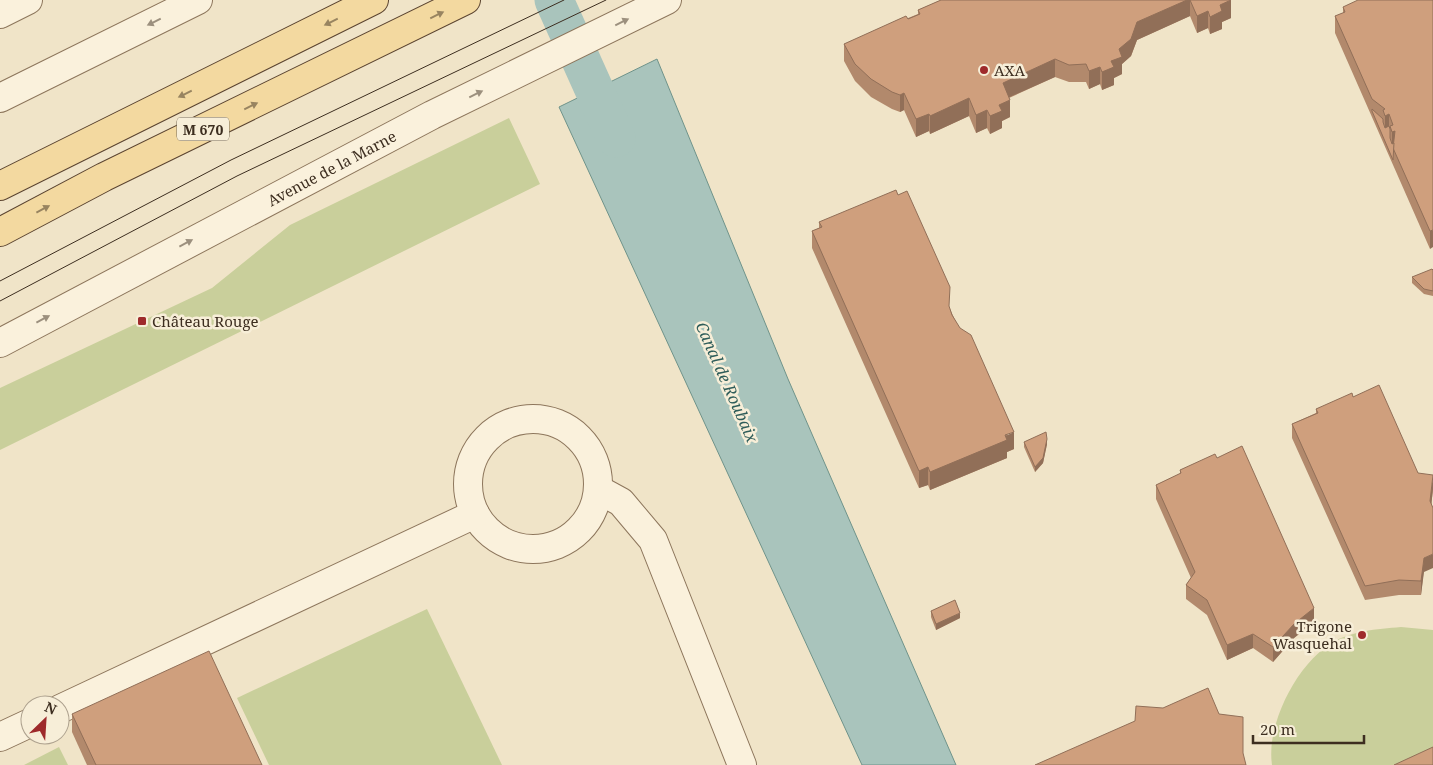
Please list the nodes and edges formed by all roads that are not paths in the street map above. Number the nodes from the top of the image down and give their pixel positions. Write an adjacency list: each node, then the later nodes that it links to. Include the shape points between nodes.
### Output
1 (28, 0): 6 (street)
2 (198, 0): 7 (street, one-way to 7)
3 (374, 0): 8 (main road, M 670, one-way to 8)
4 (466, 0): 9 (main road, M 670, one-way to 4, via 104,177)
5 (667, 0): 10 (street, Avenue de la Marne, one-way to 5, via 432,115)
6 (0, 14)
7 (0, 98)
8 (0, 186)
9 (0, 232)
10 (0, 342)
11 (599, 490): 12 (street, via 592,513 578,532 558,545 534,550 510,546 490,533); 12 (street, via 596,466 585,444 567,428 545,420 521,420 498,429 481,445 470,467 468,491); 16 (street, via 621,502 653,540)
12 (475, 514): 13 (street)
13 (70, 704)
14 (20, 728): 15 (street)
15 (0, 737)
16 (742, 765)

